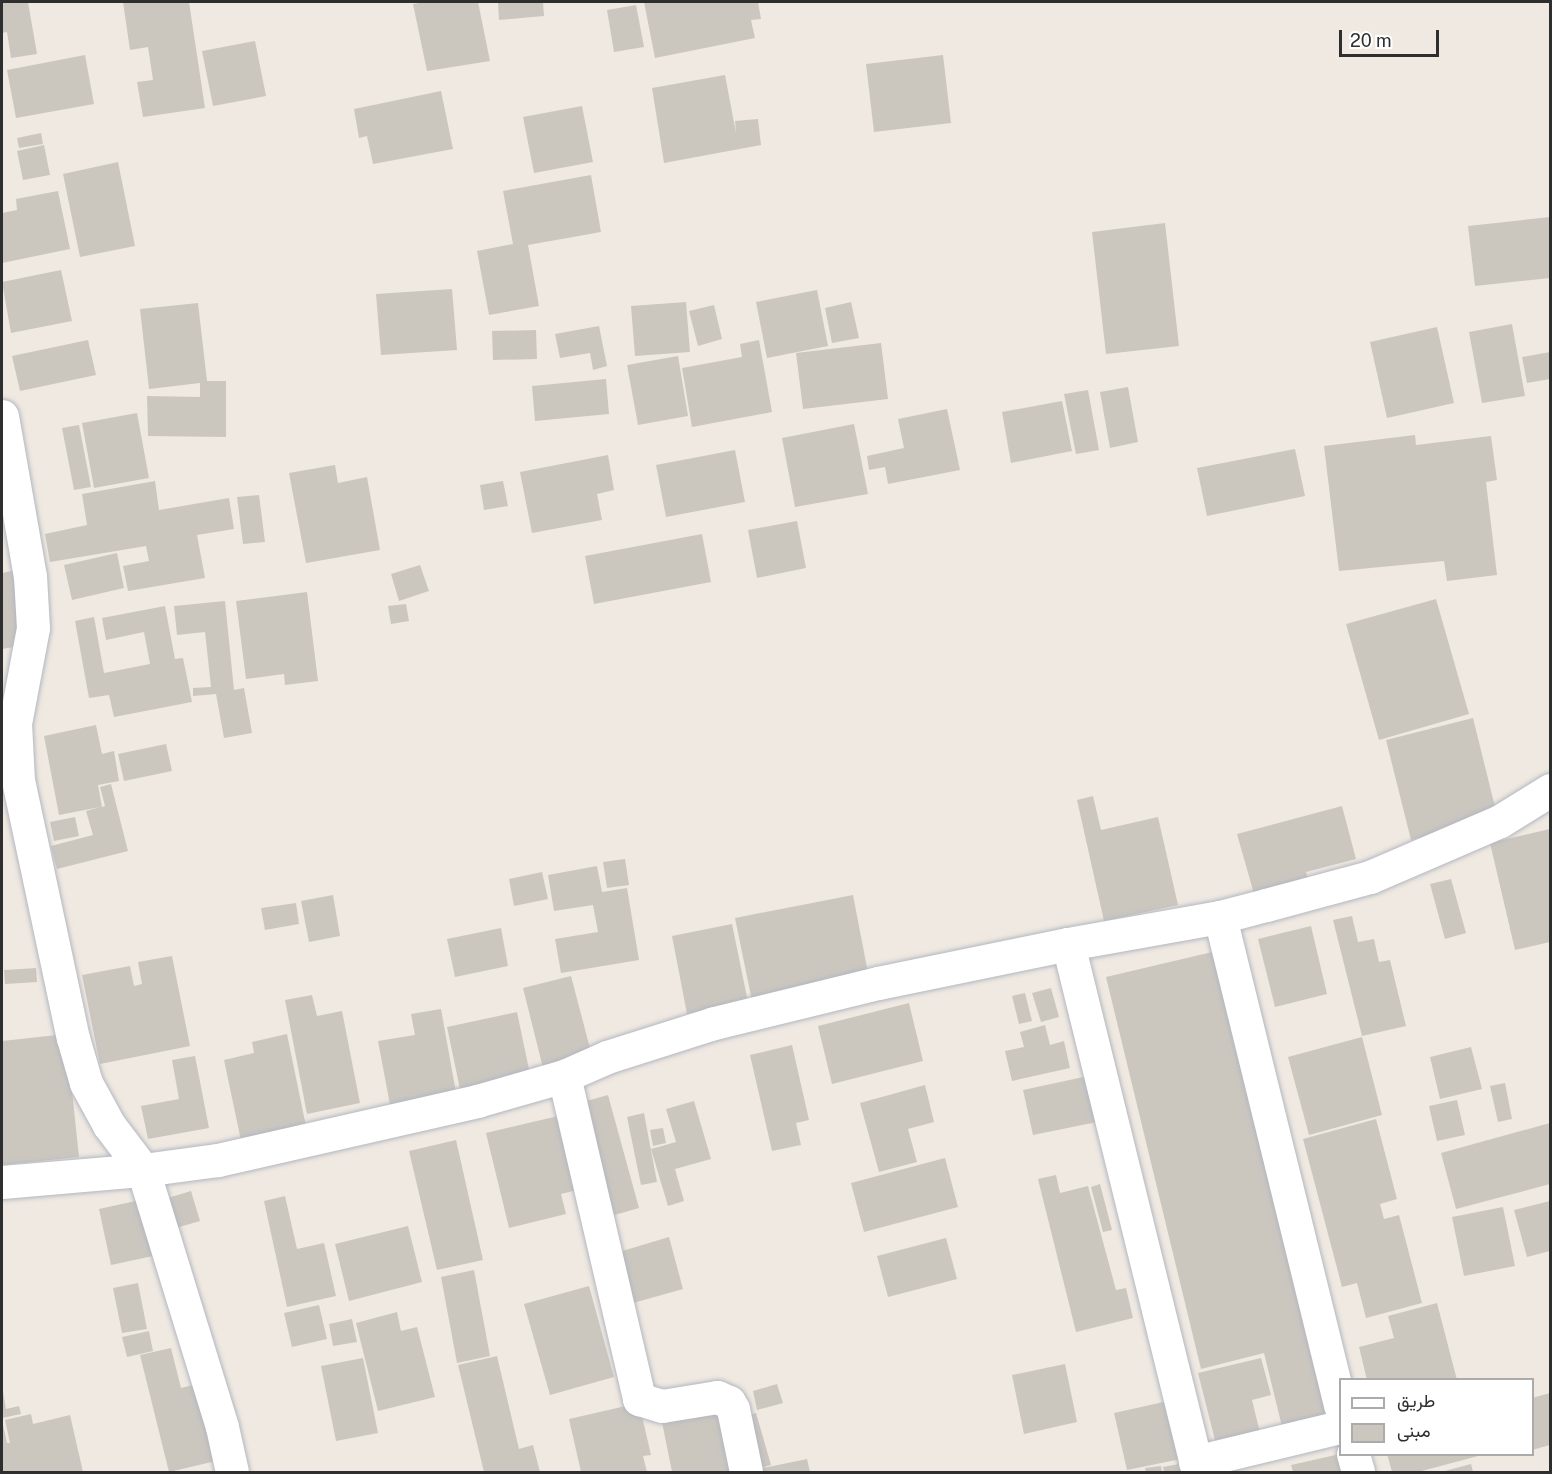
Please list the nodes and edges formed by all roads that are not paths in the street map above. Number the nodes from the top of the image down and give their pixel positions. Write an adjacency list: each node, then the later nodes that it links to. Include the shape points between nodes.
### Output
1 (2, 416): 6 (street, via 30,576 33,628 15,723 18,780 86,1083 109,1125)
2 (1551, 790): 3 (street, via 1500,821 1370,877)
3 (1220, 917): 4 (street); 8 (street)
4 (1068, 944): 5 (street, via 878,983 714,1023 607,1057); 11 (street)
5 (564, 1076): 6 (street, via 477,1101 218,1160); 13 (street, via 639,1399 662,1406 717,1397 729,1402)
6 (143, 1170): 7 (street); 12 (street, via 222,1427)
7 (2, 1182)
8 (1339, 1397)
9 (1339, 1428): 11 (street)
10 (1353, 1456): 14 (street)
11 (1196, 1467)
12 (232, 1473)
13 (746, 1473)
14 (1358, 1473)

